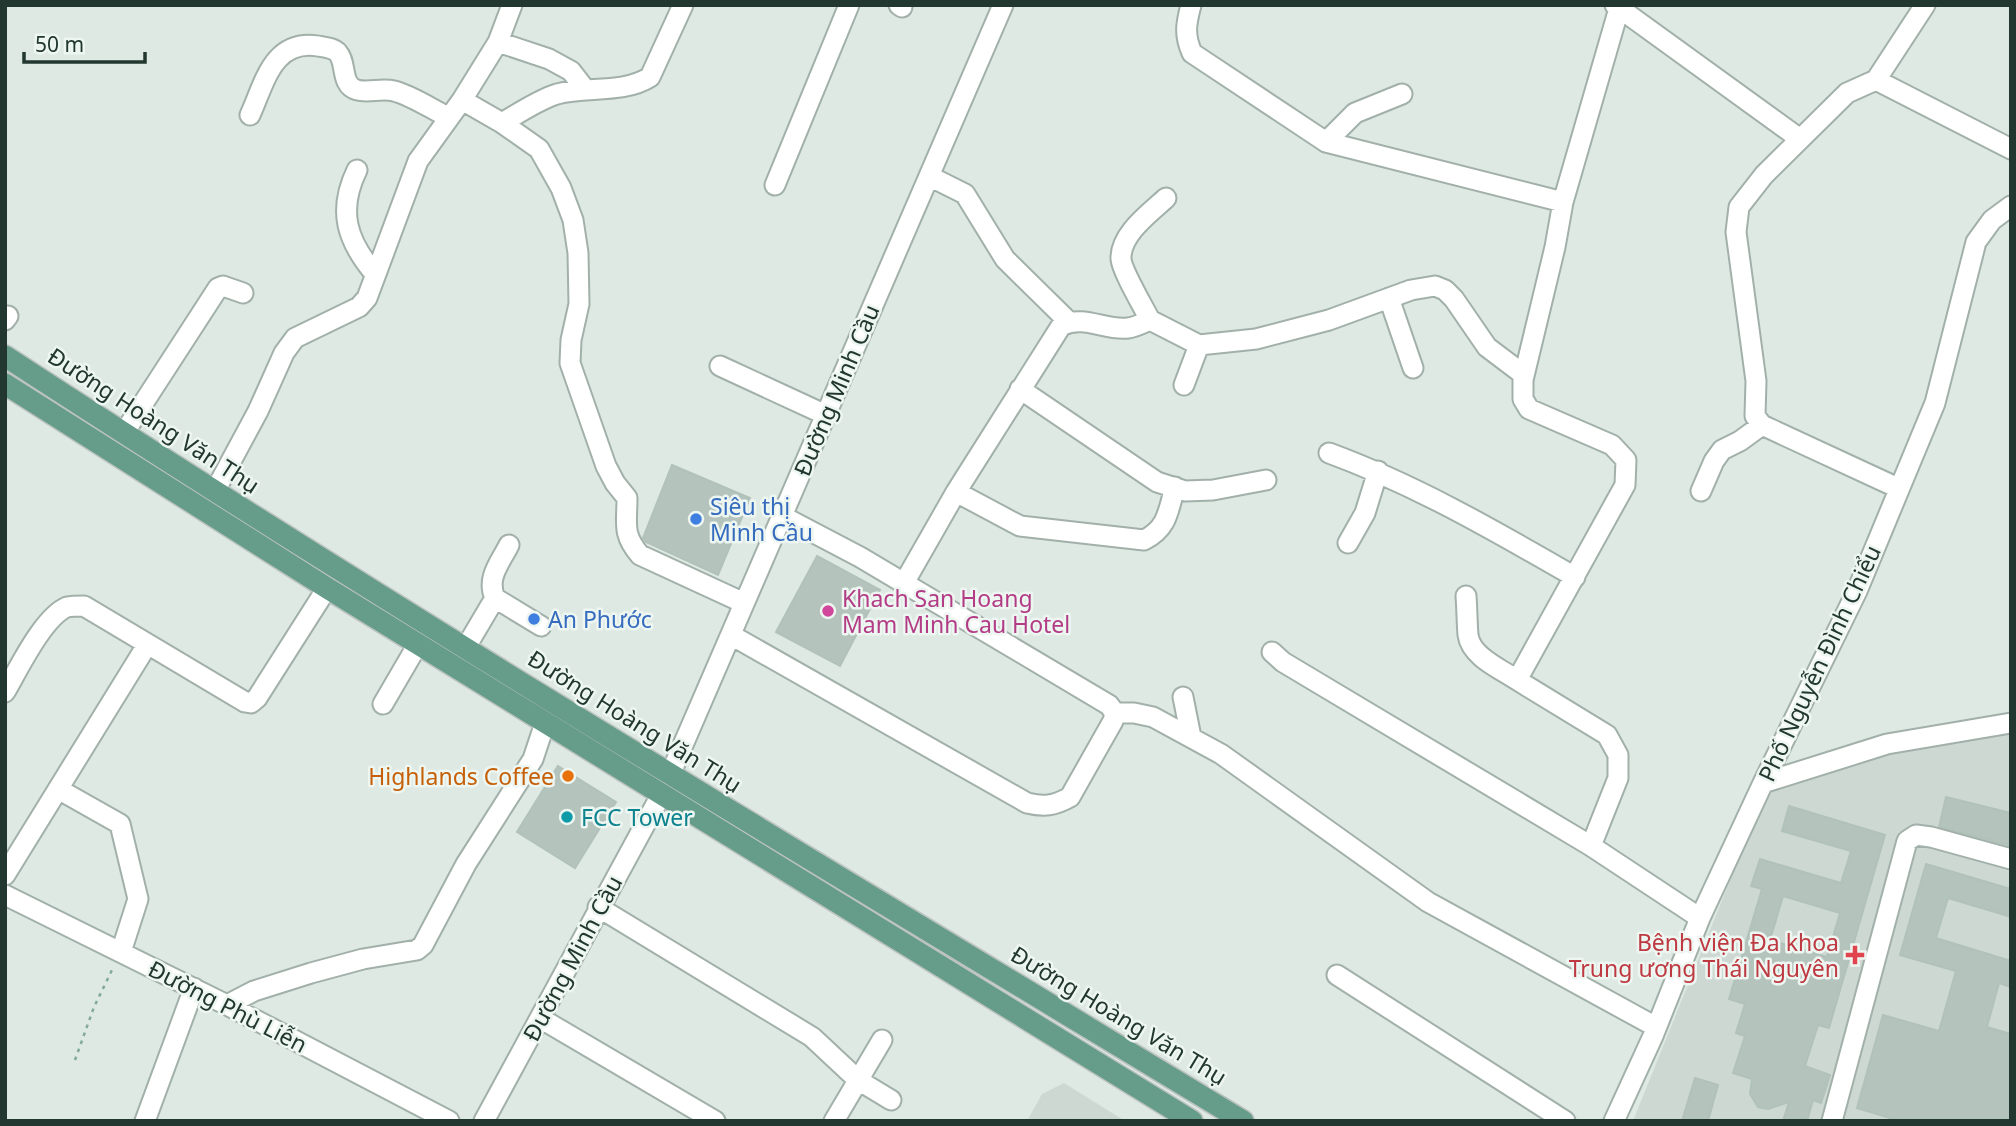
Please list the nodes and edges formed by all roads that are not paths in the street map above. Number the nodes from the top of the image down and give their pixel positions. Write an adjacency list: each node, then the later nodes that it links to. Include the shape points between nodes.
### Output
1 (512, 5): 8 (street)
2 (683, 5): 10 (street, via 650,77 623,87)
3 (849, 5): 21 (street)
4 (1003, 5): 20 (street, Đường Minh Cầu)
5 (1191, 5): 17 (street, via 1185,39 1192,53)
6 (1925, 5): 9 (street)
7 (1617, 6): 16 (street); 23 (street)
8 (498, 42): 10 (street, via 549,59 571,72); 12 (street)
9 (1876, 80): 16 (street, via 1847,93); 18 (street)
10 (585, 89): 15 (street, via 555,94)
11 (1402, 94): 17 (street, via 1355,113)
12 (461, 100): 14 (street); 15 (street)
13 (250, 115): 14 (street, via 274,61 287,50 307,44 337,52 349,85 356,90 394,91)
14 (448, 117): 25 (street, via 418,161)
15 (502, 123): 58 (street, via 539,149 573,220 579,304 570,363 606,466 627,498 629,543 640,555)
16 (1800, 139): 39 (street, via 1739,207 1736,232 1756,381 1755,416)
17 (1326, 142): 23 (street)
18 (2011, 149)
19 (357, 170): 25 (street, via 348,190 346,215 359,254)
20 (929, 176): 29 (street, via 965,194 1005,259); 38 (street, Đường Minh Cầu)
21 (775, 185)
22 (1166, 198): 28 (street, via 1135,226 1121,261)
23 (1563, 202): 34 (street)
24 (2011, 206): 45 (street, Phố Nguyễn Đình Chiểu, via 1992,220 1976,242 1935,403)
25 (375, 274): 46 (street, via 359,307 295,338)
26 (243, 293): 40 (street, via 218,288)
27 (1390, 298): 30 (street, via 1268,336); 33 (street); 34 (street, via 1435,286 1446,290 1487,347)
28 (1150, 320): 29 (street, via 1126,329); 30 (street)
29 (1069, 322): 37 (street, via 1061,326)
30 (1199, 345): 36 (street)
31 (5, 356): 40 (main road, Đường Hoàng Văn Thụ)
32 (720, 366): 38 (street)
33 (1413, 368)
34 (1524, 376): 53 (street, via 1523,400 1530,409 1612,445 1626,460 1625,485)
35 (5, 384): 55 (main road, Đường Hoàng Văn Thụ)
36 (1184, 385)
37 (1020, 389): 44 (street, via 1157,482); 48 (street)
38 (825, 415): 49 (street, Đường Minh Cầu)
39 (1762, 425): 45 (street); 47 (street, via 1722,450)
40 (124, 433): 46 (main road, Đường Hoàng Văn Thụ)
41 (1329, 453): 42 (street)
42 (1378, 471): 50 (street, via 1365,513); 53 (street)
43 (1266, 480): 44 (street, via 1213,490)
44 (1175, 487): 48 (street, via 1158,533 1144,540 1020,526)
45 (1898, 488): 74 (street, Phố Nguyễn Đình Chiểu, via 1857,591)
46 (215, 491): 52 (main road, Đường Hoàng Văn Thụ)
47 (1701, 491)
48 (956, 492): 54 (street)
49 (782, 516): 54 (street); 58 (street, Đường Minh Cầu)
50 (1348, 543)
51 (509, 545): 57 (street, via 491,580)
52 (325, 559): 55 (main road); 63 (main road, Đường Hoàng Văn Thụ)
53 (1575, 577): 65 (street)
54 (904, 583): 69 (street, via 1109,705)
55 (320, 584): 61 (main road, Đường Hoàng Văn Thụ); 62 (street, via 251,703)
56 (1466, 596): 65 (street, via 1472,645 1483,658)
57 (495, 598): 59 (street); 63 (street)
58 (744, 604): 60 (street, Đường Minh Cầu)
59 (541, 626)
60 (731, 635): 69 (street, via 1027,803 1045,807 1070,797); 73 (street, Đường Minh Cầu)
61 (418, 644): 68 (street); 70 (main road, Đường Hoàng Văn Thụ)
62 (147, 645): 66 (street, via 84,606 68,607 30,646); 75 (street)
63 (466, 647): 73 (main road, Đường Hoàng Văn Thụ)
64 (1272, 652): 77 (street)
65 (1517, 680): 77 (street, via 1607,735 1618,755 1618,778)
66 (5, 692)
67 (1183, 697): 72 (street)
68 (383, 704)
69 (1115, 713): 72 (street, via 1153,717)
70 (545, 723): 76 (main road, Đường Hoàng Văn Thụ); 86 (street, via 533,760 467,864 423,945 312,972 254,991)
71 (2011, 723): 74 (street, via 1887,744)
72 (1191, 737): 89 (street, via 1428,902)
73 (670, 775): 76 (main road); 88 (main road, Đường Hoàng Văn Thụ)
74 (1763, 783): 82 (street, Phố Nguyễn Đình Chiểu)
75 (58, 789): 79 (street); 83 (street, via 120,824 138,899)
76 (660, 795): 81 (street, Đường Minh Cầu); 91 (main road, Đường Hoàng Văn Thụ)
77 (1591, 846): 82 (street)
78 (2011, 859): 103 (street, via 1931,837 1916,835 1907,841)
79 (5, 875)
80 (5, 895): 83 (street, Đường Phù Liễn)
81 (598, 907): 87 (street, Đường Minh Cầu); 92 (street, via 812,1037)
82 (1700, 918): 89 (street, Phố Nguyễn Đình Chiểu)
83 (121, 952): 85 (street, Đường Phù Liễn)
84 (1337, 975): 101 (street)
85 (194, 988): 86 (street, Đường Phù Liễn); 94 (street)
86 (228, 1005): 95 (street, Đường Phù Liễn)
87 (540, 1018): 96 (street, Đường Minh Cầu); 97 (street)
88 (1087, 1027): 91 (main road); 100 (main road, Đường Hoàng Văn Thụ)
89 (1657, 1027): 102 (street, Phố Nguyễn Đình Chiểu)
90 (882, 1040): 92 (street)
91 (1072, 1049): 99 (main road, Đường Hoàng Văn Thụ)
92 (858, 1080): 93 (street); 98 (street)
93 (891, 1100)
94 (145, 1121)
95 (449, 1121)
96 (484, 1121)
97 (715, 1121)
98 (834, 1121)
99 (1192, 1121)
100 (1243, 1121)
101 (1565, 1121)
102 (1614, 1121)
103 (1832, 1121)

